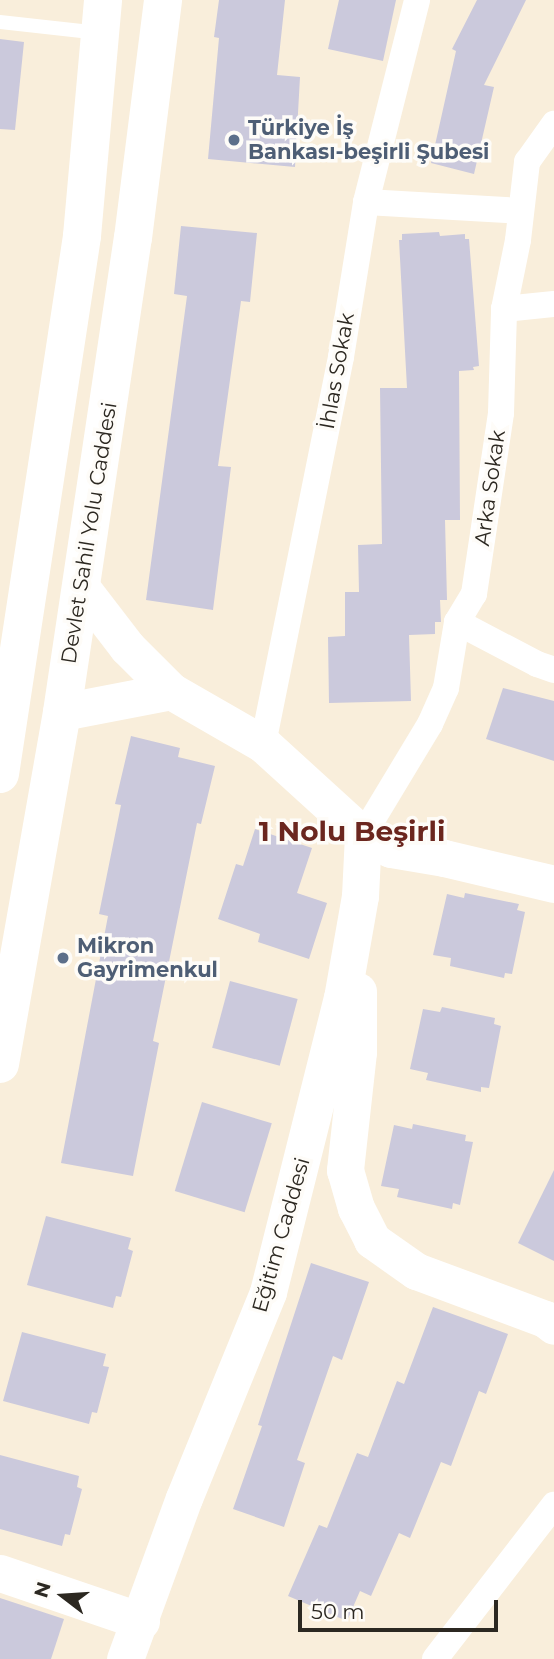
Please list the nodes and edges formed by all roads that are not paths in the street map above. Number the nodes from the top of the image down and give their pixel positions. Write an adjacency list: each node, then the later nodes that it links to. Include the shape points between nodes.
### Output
1 (163, 0): 10 (main road, Devlet Sahil Yolu Caddesi)
2 (417, 0): 6 (street, İhlas Sokak)
3 (102, 16): 4 (lane); 16 (main road, via 82,236)
4 (0, 22)
5 (554, 124): 7 (street, Arka Sokak, via 527,162)
6 (366, 202): 7 (street); 15 (street, İhlas Sokak, via 341,357)
7 (522, 211): 9 (street, Arka Sokak)
8 (554, 304): 9 (street)
9 (504, 309): 11 (street, Arka Sokak, via 501,413 487,523 474,594)
10 (81, 587): 13 (street, via 127,647); 14 (main road, Devlet Sahil Yolu Caddesi)
11 (457, 622): 12 (street); 17 (street, Arka Sokak, via 446,688 430,724)
12 (554, 670)
13 (171, 691): 14 (street); 15 (street)
14 (62, 712): 20 (main road, Devlet Sahil Yolu Caddesi)
15 (263, 744): 17 (street)
16 (0, 774)
17 (363, 835): 18 (street, via 391,849); 19 (street, Eğitim Caddesi)
18 (554, 884)
19 (354, 934): 21 (street, via 358,1052 345,1170 372,1240 416,1271); 24 (street, Eğitim Caddesi, via 268,1292 184,1498)
20 (0, 1064)
21 (554, 1326)
22 (554, 1505): 26 (street)
23 (0, 1573): 24 (street)
24 (141, 1621): 25 (street, Eğitim Caddesi)
25 (125, 1659)
26 (435, 1659)

